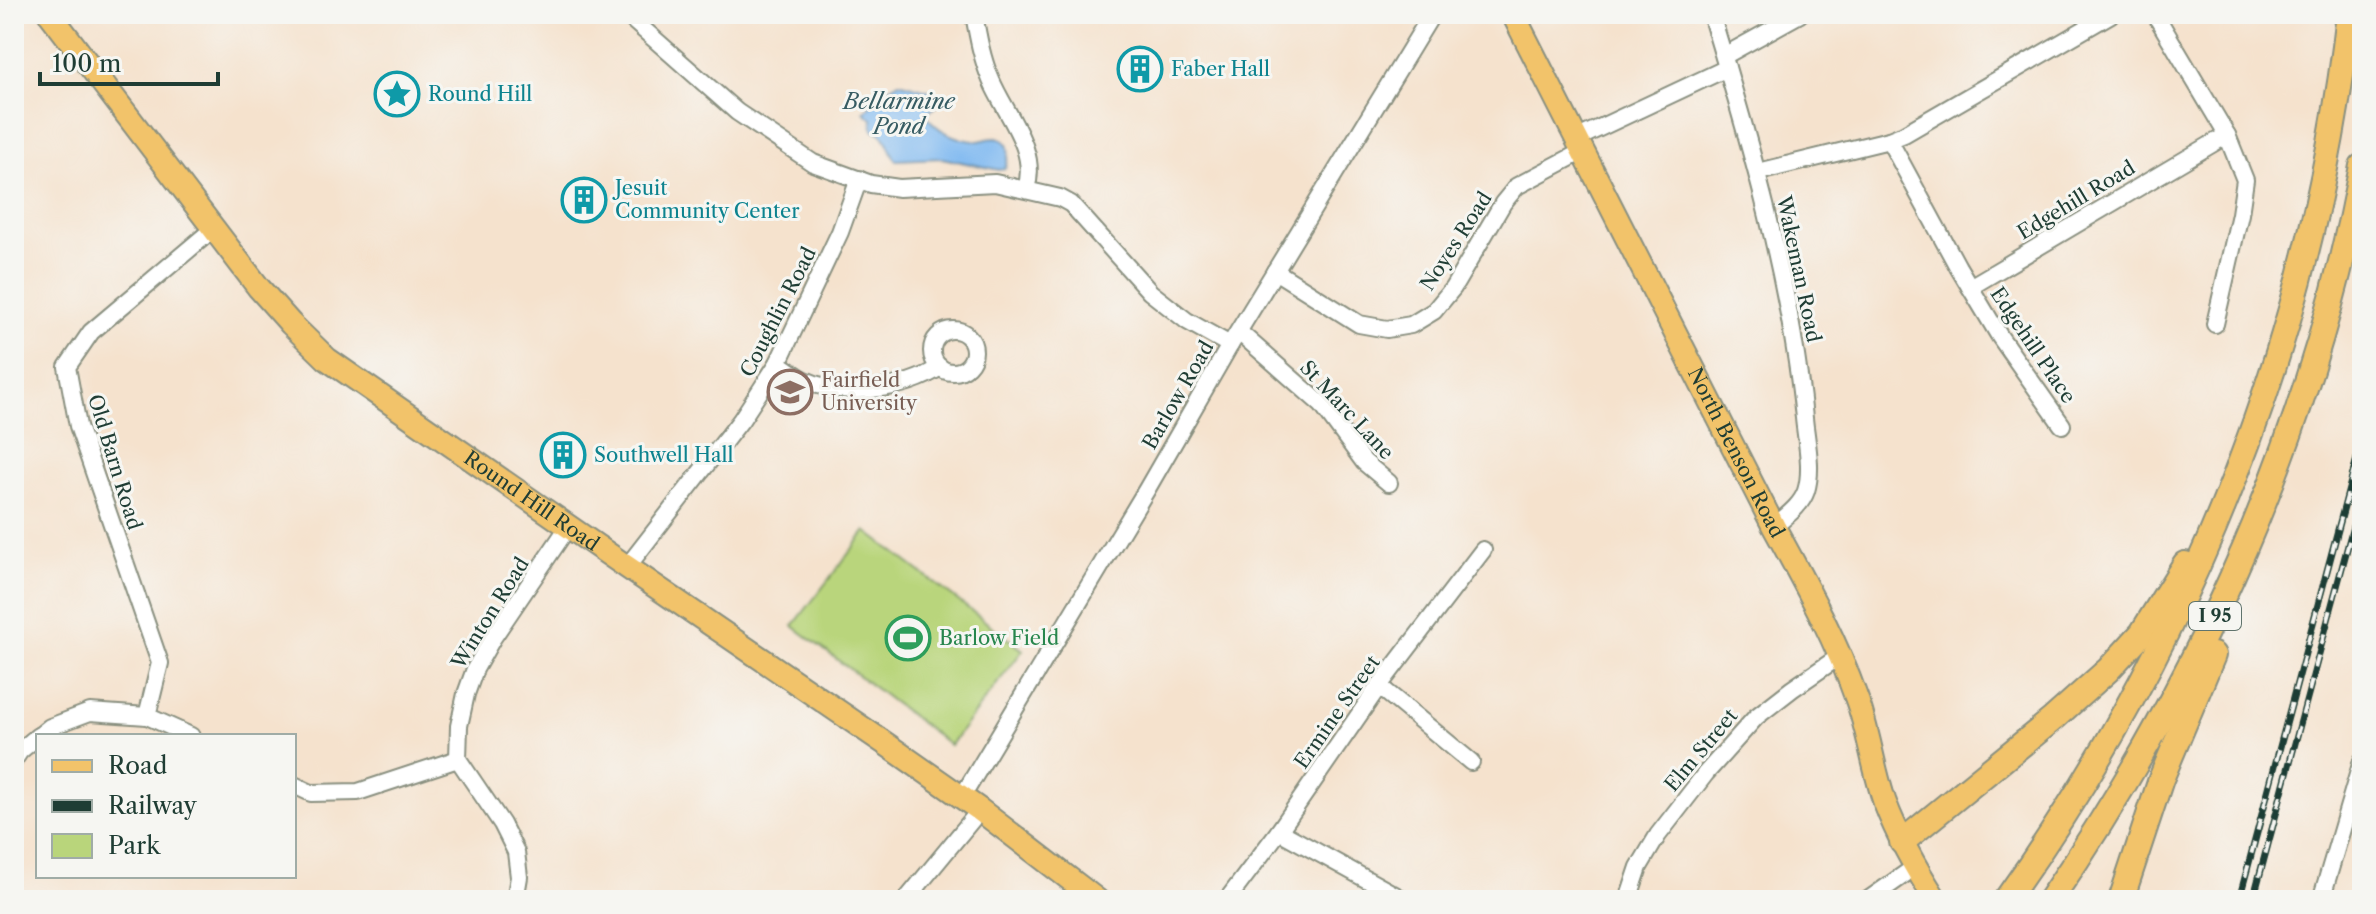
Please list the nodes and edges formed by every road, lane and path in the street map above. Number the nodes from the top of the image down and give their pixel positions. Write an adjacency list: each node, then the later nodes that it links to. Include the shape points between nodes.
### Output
1 (50, 14): 19 (main road, Round Hill Road)
2 (626, 14): 17 (street, St Marc Lane, via 738,113 813,163)
3 (974, 14): 18 (street, via 984,63 1025,147)
4 (1432, 14): 20 (street, Barlow Road)
5 (1513, 14): 14 (main road, North Benson Road)
6 (1711, 14): 11 (street, Wakeman Road)
7 (1800, 14): 11 (street, Noyes Road)
8 (2111, 14): 13 (street)
9 (2155, 14): 12 (street)
10 (2349, 14): 29 (highway, I 95, via 2308,246)
11 (1726, 62): 14 (street, Noyes Road); 16 (street, Wakeman Road)
12 (2227, 135): 21 (street, Edgehill Road); 22 (street, via 2245,185)
13 (1889, 140): 16 (street); 21 (street)
14 (1580, 145): 20 (street, Noyes Road, via 1517,186 1453,288 1434,311 1411,325 1387,329 1359,324); 31 (main road, North Benson Road)
15 (2362, 166): 27 (highway, I 95, via 2329,308)
16 (1758, 172): 31 (street, Wakeman Road, via 1799,370 1808,475 1802,498)
17 (859, 179): 18 (street, St Marc Lane, via 899,188 995,183); 24 (street, Coughlin Road)
18 (1026, 189): 23 (street, St Marc Lane, via 1071,204 1150,292 1187,321)
19 (213, 229): 30 (main road, Round Hill Road, via 259,288 327,359); 36 (street, Old Barn Road, via 91,332 67,367 78,426 160,663)
20 (1275, 271): 23 (street, Barlow Road)
21 (1970, 287): 26 (street, Edgehill Place)
22 (2215, 324)
23 (1234, 338): 28 (street, St Marc Lane, via 1322,405 1364,462); 45 (street, Barlow Road)
24 (778, 363): 25 (street, via 819,385 854,390 898,384); 33 (street, Coughlin Road, via 741,420)
25 (940, 367)
26 (2062, 425)
27 (2291, 432): 58 (highway, I 95, via 2187,674 2123,788); 59 (highway, via 2236,598 2161,779)
28 (1389, 483)
29 (2231, 491): 47 (highway, via 2125,653); 57 (highway, I 95, via 2134,698)
30 (568, 527): 33 (main road, Round Hill Road); 40 (street, Winton Road, via 475,669 461,715)
31 (1774, 527): 34 (main road, North Benson Road)
32 (1483, 550): 35 (street, Ermine Street)
33 (627, 567): 45 (main road, Round Hill Road)
34 (1840, 656): 47 (main road, North Benson Road, via 1858,701 1884,801); 55 (street, Elm Street, via 1756,717 1706,773 1658,835)
35 (1379, 686): 43 (street); 46 (street, Ermine Street)
36 (147, 716): 37 (street, via 90,712); 38 (street)
37 (41, 734)
38 (187, 734)
39 (36, 738): 41 (street)
40 (458, 759): 44 (street, via 358,792 311,793); 50 (street, via 516,852)
41 (14, 760)
42 (2362, 761): 60 (street)
43 (1471, 762)
44 (296, 786)
45 (971, 804): 51 (street, Barlow Road); 52 (main road, Round Hill Road)
46 (1279, 831): 53 (street, Ermine Street); 54 (street)
47 (1902, 842): 48 (main road, North Benson Road)
48 (1915, 867): 49 (main road, North Benson Road); 56 (street)
49 (1931, 898)
50 (515, 900)
51 (906, 900)
52 (1097, 900)
53 (1227, 900)
54 (1404, 900)
55 (1628, 900)
56 (1868, 900)
57 (2006, 900)
58 (2050, 900)
59 (2121, 900)
60 (2321, 900)

